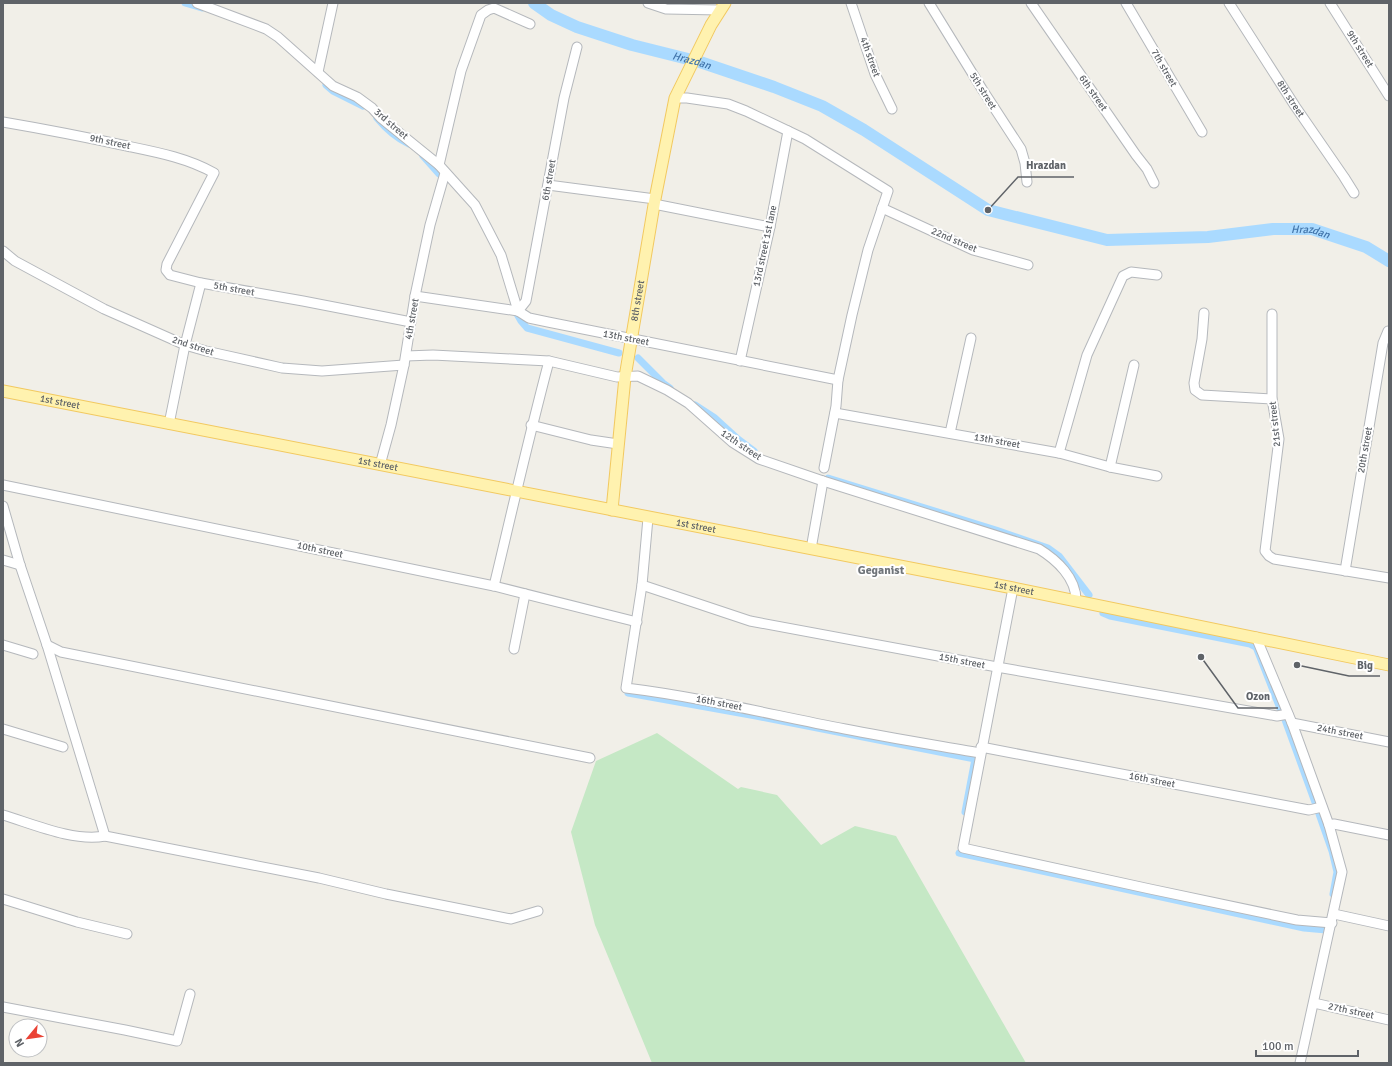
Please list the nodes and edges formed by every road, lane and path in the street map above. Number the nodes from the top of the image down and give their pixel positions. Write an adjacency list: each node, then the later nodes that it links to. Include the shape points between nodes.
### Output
1 (197, 3): 13 (street, 3rd street, via 266,29)
2 (333, 3): 13 (street)
3 (648, 3): 10 (street, via 666,9)
4 (851, 3): 16 (street, 4th street, via 875,74)
5 (929, 3): 23 (street, 5th street, via 1021,149 1026,163)
6 (1032, 3): 24 (street, 6th street, via 1147,169)
7 (1126, 3): 19 (street, 7th street)
8 (1229, 3): 26 (street, 8th street)
9 (1330, 3): 15 (street, 9th street)
10 (723, 6): 14 (main road, 8th street)
11 (530, 24): 20 (street, via 494,8 481,15 461,70)
12 (577, 48): 25 (street, 6th street, via 564,98)
13 (318, 72): 20 (street, 3rd street, via 333,86 357,97 372,108)
14 (676, 96): 18 (street, via 728,104); 27 (main road, 8th street)
15 (1389, 96)
16 (892, 109)
17 (3, 122): 21 (street, 9th street, via 148,150 199,165)
18 (788, 131): 28 (street, via 888,191); 29 (street, 13rd street 1st lane)
19 (1202, 132)
20 (439, 165): 22 (street, 3rd street)
21 (214, 173): 33 (street, 5th street, via 166,270 170,275)
22 (445, 173): 34 (street, 4th street, via 430,225); 35 (street, 3rd street, via 475,205 501,255)
23 (1027, 182)
24 (1154, 184)
25 (548, 185): 27 (street); 35 (street, 6th street, via 526,301)
26 (1354, 193)
27 (655, 202): 29 (street); 41 (main road, 8th street)
28 (882, 208): 31 (street, 22nd street, via 973,250); 49 (street, via 868,250)
29 (770, 227): 45 (street, 13rd street 1st lane)
30 (3, 251): 42 (street, 2nd street, via 15,261 104,309)
31 (1028, 265)
32 (1157, 275): 57 (street, via 1131,272 1123,276 1087,355)
33 (201, 283): 38 (street, 5th street); 42 (street)
34 (415, 296): 35 (street, 13th street); 38 (street, 4th street)
35 (518, 311): 41 (street, 13th street, via 529,318)
36 (1204, 313): 51 (street, via 1195,390 1202,395)
37 (1272, 314): 51 (street, 21st street)
38 (411, 322): 43 (street, 4th street)
39 (1388, 331): 71 (street, 20th street, via 1383,343)
40 (971, 338): 55 (street)
41 (632, 339): 45 (street, 13th street); 48 (main road, 8th street)
42 (185, 345): 46 (street, 2nd street, via 282,368 322,371); 53 (street)
43 (406, 356): 44 (street, 12th street); 46 (street, 4th street)
44 (549, 361): 48 (street, 12th street); 54 (street)
45 (740, 361): 49 (street, 13th street)
46 (404, 365): 58 (street, 4th street)
47 (1134, 365): 59 (street)
48 (625, 377): 56 (main road, 8th street); 62 (street, 12th street, via 638,376 688,403 732,442 759,460)
49 (838, 380): 52 (street)
50 (3, 391): 53 (main road, 1st street)
51 (1272, 399): 71 (street, 21st street, via 1279,439 1265,551 1274,559)
52 (835, 413): 55 (street, 13th street); 60 (street)
53 (170, 424): 58 (main road, 1st street)
54 (532, 425): 56 (street); 64 (street)
55 (950, 433): 57 (street, 13th street)
56 (618, 444): 66 (main road, 8th street)
57 (1058, 453): 59 (street, 13th street)
58 (380, 465): 64 (main road, 1st street)
59 (1110, 467): 61 (street, 13th street)
60 (824, 468)
61 (1156, 476)
62 (823, 481): 68 (street); 77 (street, 12th street, via 1039,549 1063,568 1076,593)
63 (3, 485): 74 (street, 10th street)
64 (517, 491): 66 (main road, 1st street); 74 (street)
65 (3, 506): 70 (street)
66 (612, 510): 67 (main road, 1st street)
67 (648, 518): 68 (main road, 1st street); 73 (street, 16th street)
68 (811, 549): 75 (main road, 1st street)
69 (3, 560): 70 (street)
70 (20, 565): 81 (street)
71 (1345, 571): 72 (street)
72 (1389, 578)
73 (642, 585): 78 (street, 16th street); 85 (street, 15th street, via 750,621)
74 (494, 586): 76 (street, 10th street)
75 (1013, 588): 77 (main road, 1st street); 85 (street)
76 (524, 594): 78 (street, 10th street); 82 (street)
77 (1076, 600): 79 (main road, 1st street)
78 (637, 622): 91 (street, 16th street, via 626,688 720,703 844,729)
79 (1256, 637): 84 (main road, 1st street); 86 (street)
80 (3, 645): 83 (street)
81 (47, 645): 92 (street, via 61,652); 97 (street)
82 (514, 649)
83 (33, 654)
84 (1389, 665)
85 (997, 667): 86 (street, 15th street, via 1277,716); 91 (street)
86 (1288, 714): 87 (street)
87 (1292, 723): 89 (street, 24th street); 93 (street)
88 (3, 729): 90 (street)
89 (1389, 742)
90 (63, 747)
91 (981, 750): 93 (street, 16th street, via 1309,810); 100 (street, via 963,848 1297,920)
92 (590, 758)
93 (1322, 807): 95 (street)
94 (3, 815): 97 (street, via 80,837)
95 (1329, 825): 96 (street); 100 (street, via 1342,872)
96 (1389, 835)
97 (105, 836): 99 (street, via 511,919)
98 (3, 898): 102 (street, via 77,922)
99 (538, 911)
100 (1333, 918): 101 (street); 104 (street)
101 (1389, 926)
102 (127, 934)
103 (190, 994): 105 (street, via 177,1042)
104 (1314, 1003): 106 (street, 27th street); 107 (street)
105 (3, 1007)
106 (1389, 1020)
107 (1300, 1063)

